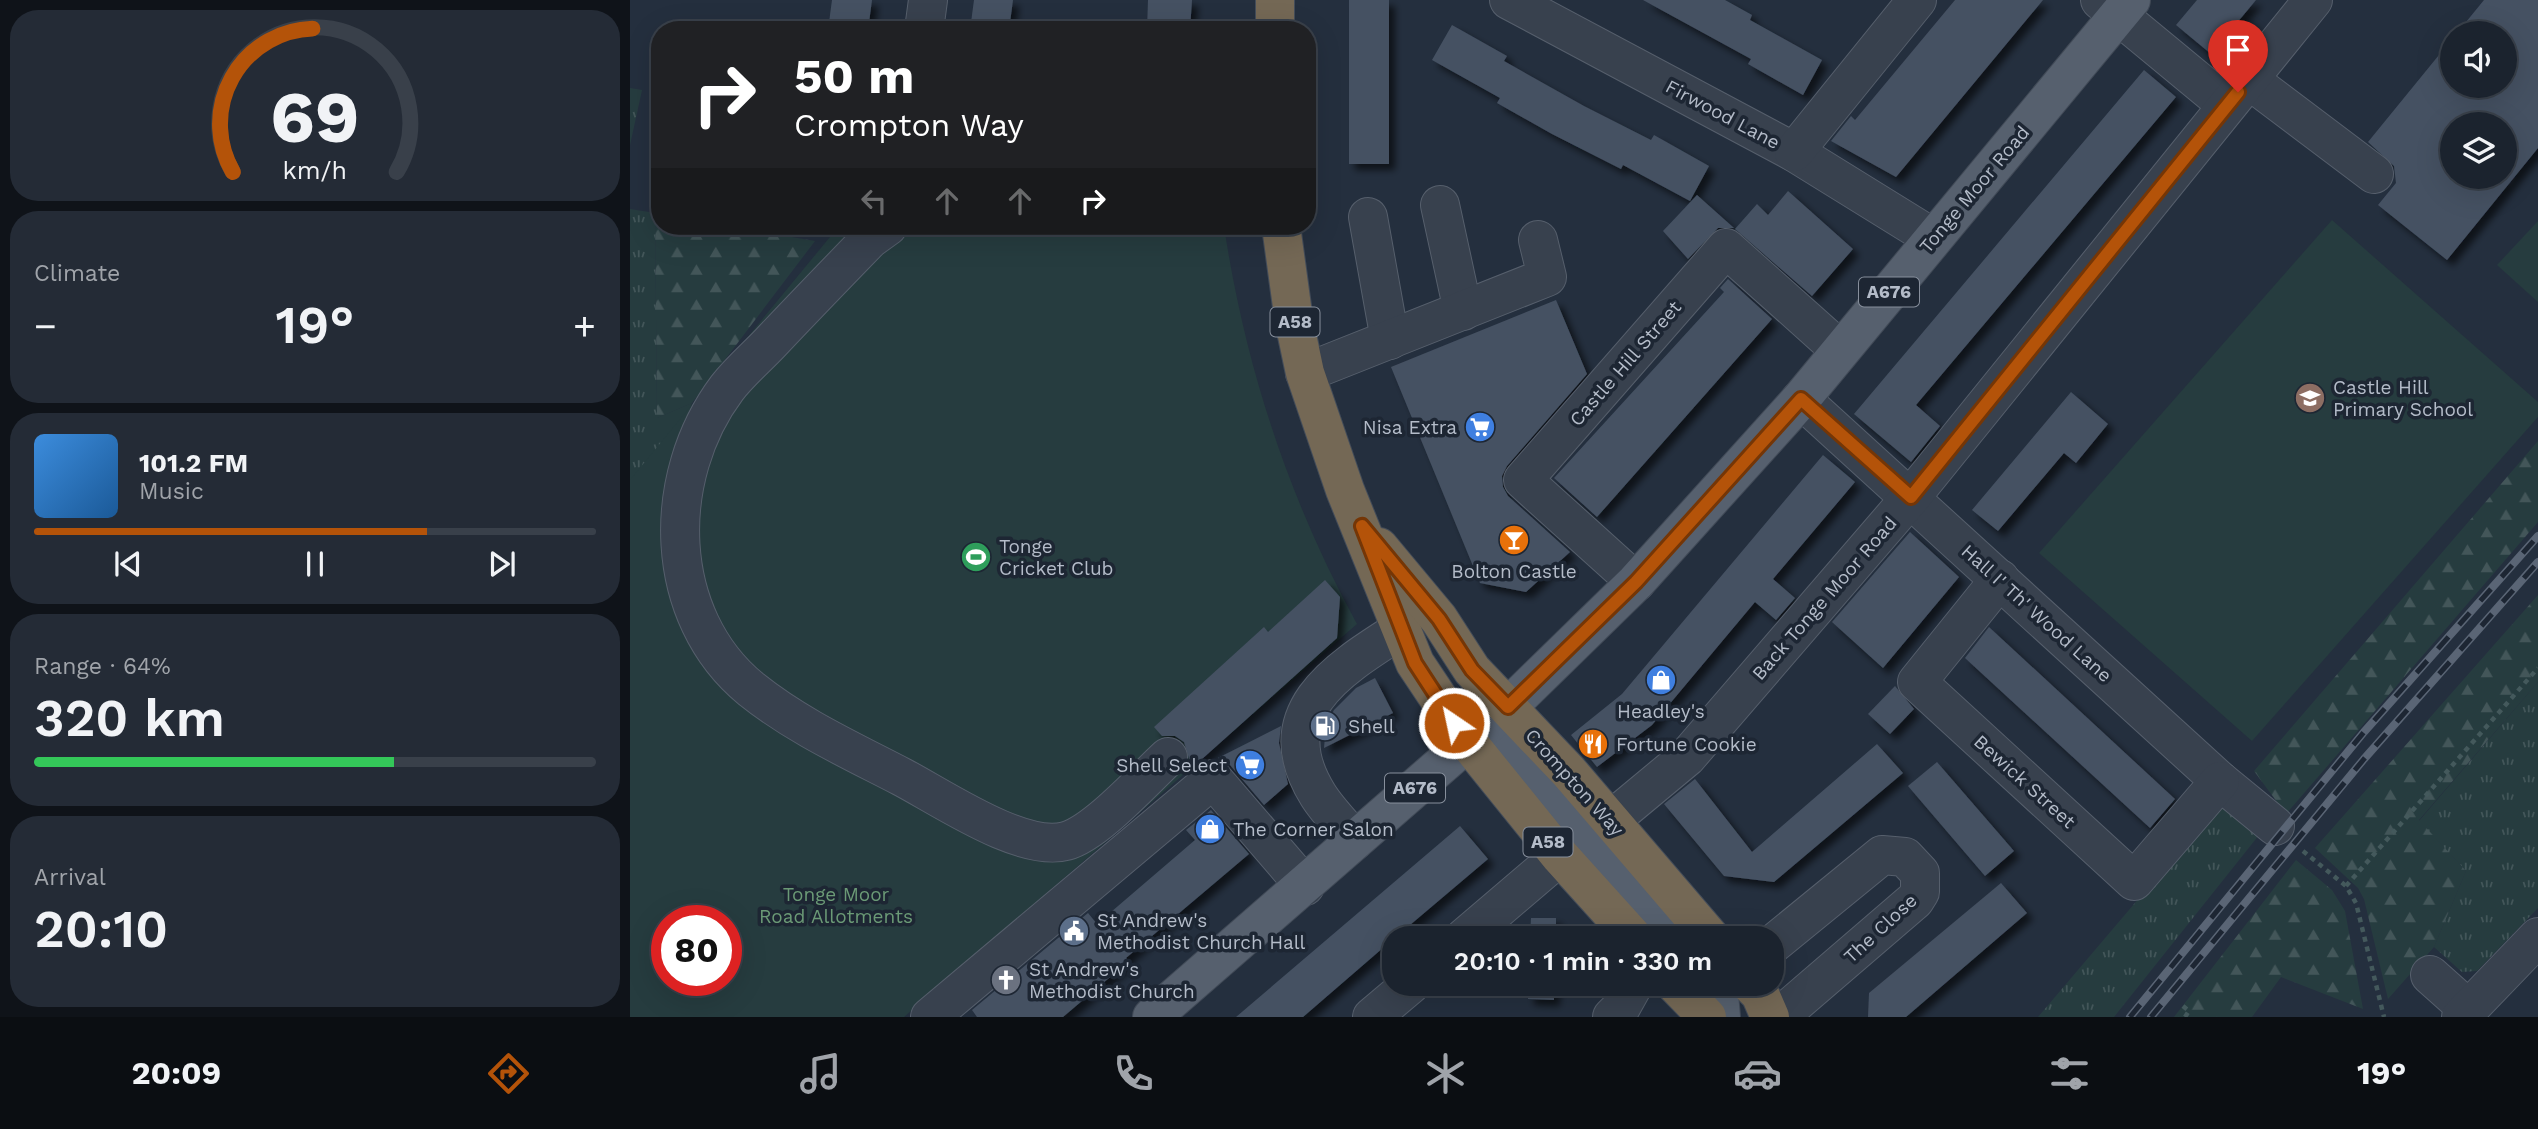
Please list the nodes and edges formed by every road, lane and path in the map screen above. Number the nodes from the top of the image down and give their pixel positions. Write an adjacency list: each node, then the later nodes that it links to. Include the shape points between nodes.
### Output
1 (928, 0): 7 (street)
2 (1275, 0): 8 (highway)
3 (1508, 0): 10 (street, Firwood Lane)
4 (1917, 0): 10 (street)
5 (2313, 0): 9 (street, Back Tonge Moor Road)
6 (2116, 5): 9 (street); 16 (main road, Tonge Moor Road / A676)
7 (925, 21)
8 (1275, 21)
9 (2238, 92): 11 (street); 23 (street, Back Tonge Moor Road)
10 (1794, 152): 16 (street, Firwood Lane)
11 (2374, 174)
12 (1440, 205): 18 (street)
13 (1368, 217): 19 (street)
14 (876, 235): 31 (street, via 727,388 694,448 681,498 682,569 693,609 711,646 750,688 810,730 1001,828 1041,843 1066,841 1087,832)
15 (1282, 235): 21 (highway, Crompton Way / A58)
16 (1933, 238): 20 (main road, Tonge Moor Road / A676)
17 (1538, 240): 18 (street, via 1547,277)
18 (1463, 311): 19 (street)
19 (1390, 340): 21 (street)
20 (1840, 351): 22 (main road, Tonge Moor Road / A676); 26 (street, Castle Hill Street, via 1726,248 1523,480)
21 (1305, 373): 24 (highway, Crompton Way / A58)
22 (1801, 399): 23 (street, Hall I' Th' Wood Lane); 26 (main road, Tonge Moor Road / A676)
23 (1911, 497): 25 (street, Hall I' Th' Wood Lane); 33 (street, Back Tonge Moor Road, via 1686,757)
24 (1362, 526): 27 (highway, Crompton Way / A58); 29 (highway, Crompton Way / A58, via 1439,619 1472,670)
25 (2000, 579): 32 (street, Hall I' Th' Wood Lane); 32 (street, Bewick Street, via 1917,682 2134,881)
26 (1636, 582): 29 (main road, Tonge Moor Road / A676)
27 (1400, 630): 30 (highway, Crompton Way / A58, via 1420,671); 35 (street, via 1336,673 1316,697 1300,731 1299,750 1308,776)
28 (2538, 667): 39 (path)
29 (1508, 707): 30 (main road, Tonge Moor Road / A676); 33 (highway, Crompton Way / A58); 42 (main road, via 1500,734 1508,750)
30 (1467, 741): 35 (main road, Tonge Moor Road / A676); 37 (highway, Crompton Way / A58)
31 (1168, 757)
32 (2220, 781): 34 (street, Hall I' Th' Wood Lane)
33 (1609, 821): 43 (highway, Crompton Way / A58)
34 (2275, 826)
35 (1355, 841): 38 (main road, Tonge Moor Road / A676)
36 (2303, 851): 39 (path)
37 (1560, 856): 40 (street); 41 (highway, Crompton Way / A58)
38 (1305, 886): 53 (street, via 1213,779); 54 (main road, Tonge Moor Road / A676)
39 (2346, 886): 61 (path, via 2356,903)
40 (1478, 926)
41 (1646, 926)
42 (1650, 926)
43 (1701, 926)
44 (1784, 935): 59 (street, The Close, via 1882,855 1905,857 1920,873 1915,900)
45 (2538, 937): 52 (street)
46 (2430, 975): 52 (street)
47 (1397, 996): 55 (street)
48 (1687, 996): 56 (highway)
49 (1719, 996): 57 (main road)
50 (1761, 996): 58 (highway)
51 (2183, 1006): 60 (path, via 2189,1011)
52 (2465, 1013)
53 (935, 1015)
54 (1152, 1017)
55 (1372, 1017)
56 (1707, 1017)
57 (1721, 1017)
58 (1770, 1017)
59 (1779, 1017)
60 (2185, 1017)
61 (2384, 1017)

